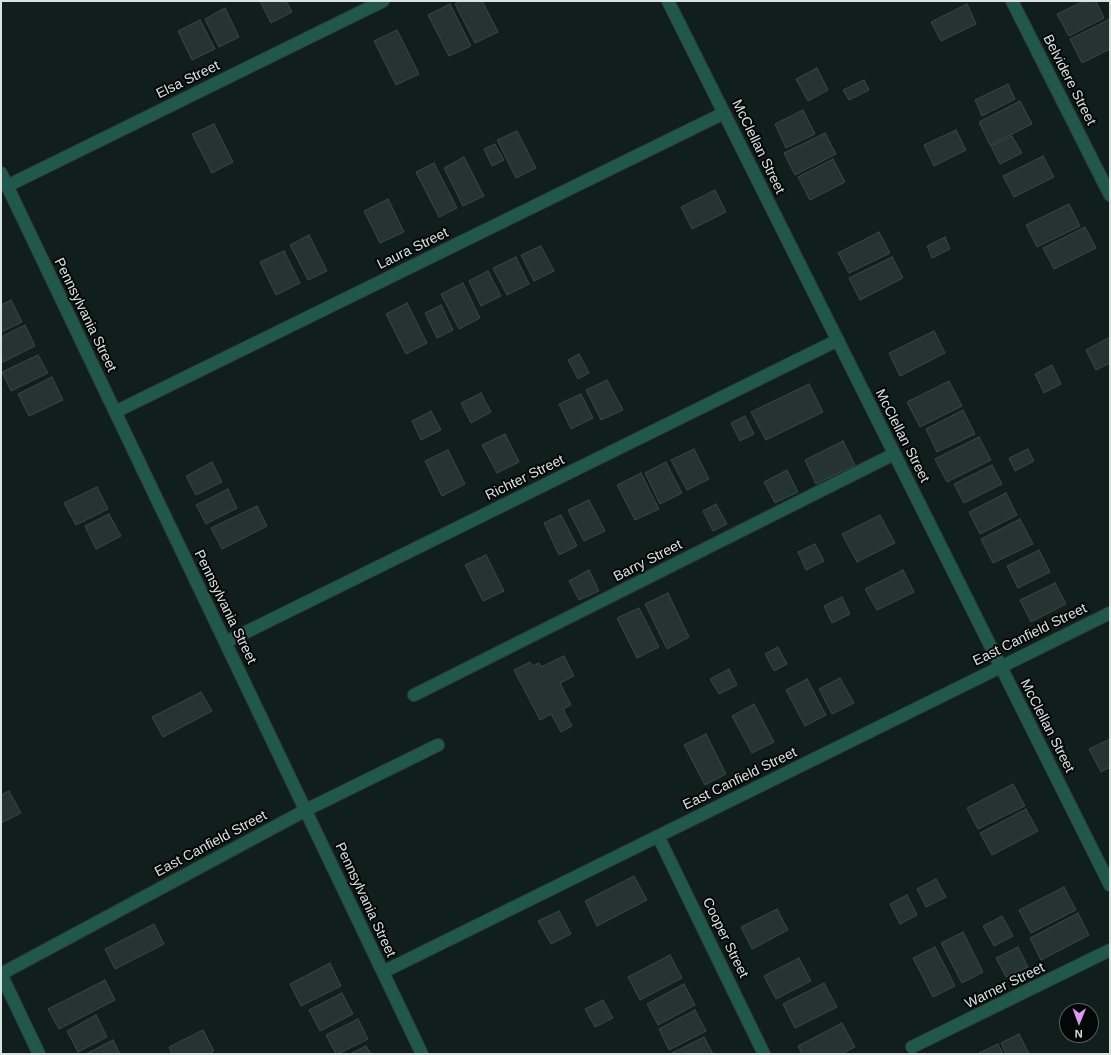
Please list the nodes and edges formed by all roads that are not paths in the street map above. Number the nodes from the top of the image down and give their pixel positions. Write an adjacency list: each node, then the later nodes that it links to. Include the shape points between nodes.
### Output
1 (383, 1): 6 (street, Elsa Street)
2 (668, 1): 4 (street, McClellan Street)
3 (1012, 1): 7 (street, Belvidere Street)
4 (724, 113): 8 (street, McClellan Street); 9 (street, Laura Street)
5 (1, 174): 6 (street, Pennsylvania Street)
6 (7, 186): 9 (street, Pennsylvania Street)
7 (1110, 195)
8 (838, 340): 10 (street, McClellan Street); 12 (street, Richter Street)
9 (115, 412): 12 (street, Pennsylvania Street)
10 (894, 454): 13 (street, McClellan Street); 14 (street, Barry Street)
11 (1110, 613): 13 (street, East Canfield Street)
12 (226, 642): 16 (street, Pennsylvania Street)
13 (1001, 667): 17 (street, East Canfield Street); 18 (street, McClellan Street)
14 (414, 695)
15 (438, 745): 16 (street, East Canfield Street)
16 (306, 810): 20 (street, Pennsylvania Street); 21 (street, East Canfield Street)
17 (658, 836): 20 (street, East Canfield Street); 25 (street, Cooper Street)
18 (1110, 885)
19 (1110, 950): 22 (street, Warner Street)
20 (382, 972): 24 (street, Pennsylvania Street)
21 (1, 974): 23 (street)
22 (912, 1047)
23 (39, 1054)
24 (422, 1054)
25 (764, 1054)

